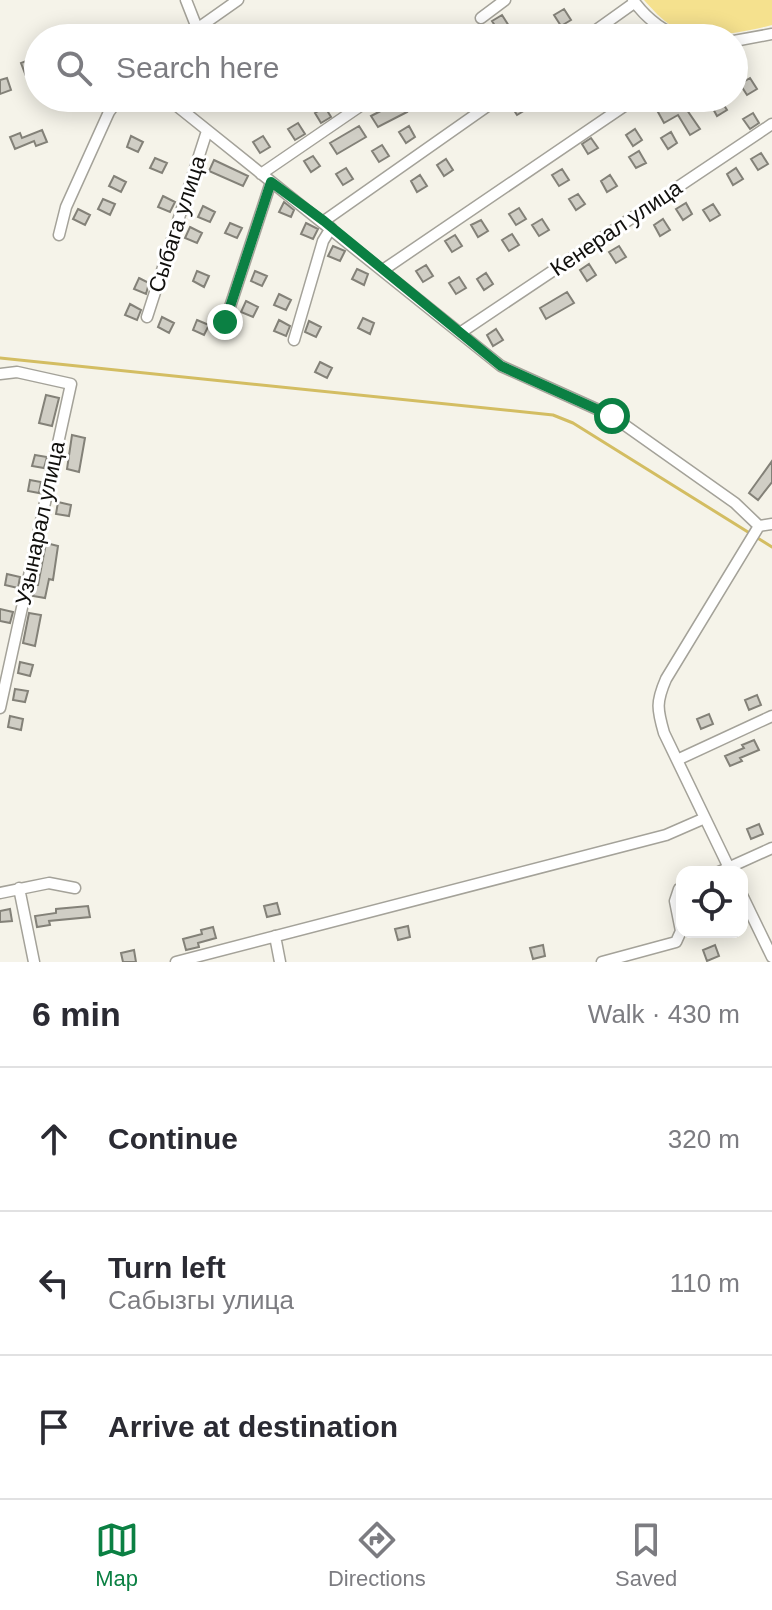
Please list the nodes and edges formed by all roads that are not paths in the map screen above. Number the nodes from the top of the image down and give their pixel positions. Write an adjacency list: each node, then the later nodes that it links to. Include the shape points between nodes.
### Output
1 (186, 0): 6 (street)
2 (238, 0): 7 (street)
3 (505, 0): 5 (street)
4 (634, 2): 8 (street); 9 (street)
5 (481, 18)
6 (195, 24)
7 (203, 24)
8 (604, 24)
9 (656, 24)
10 (772, 34): 11 (street)
11 (748, 38)
12 (109, 112): 22 (street, via 66,207)
13 (184, 112): 18 (street)
14 (352, 112): 19 (street)
15 (480, 112): 21 (street)
16 (615, 112): 23 (street)
17 (772, 124): 26 (street, Кенерал улица)
18 (207, 131): 19 (street); 24 (street, Сыбага улица)
19 (261, 174): 20 (street)
20 (271, 182): 21 (street); 25 (street)
21 (328, 225): 23 (street); 27 (street)
22 (59, 235)
23 (383, 270): 26 (street)
24 (147, 317)
25 (225, 322)
26 (460, 333): 30 (street, via 501,366 612,416 735,503)
27 (294, 340)
28 (0, 374): 31 (street, Узынарал улица, via 17,372 71,384)
29 (772, 524): 30 (street)
30 (759, 526): 33 (street, via 658,698 664,733)
31 (0, 708)
32 (772, 716): 33 (street)
33 (677, 760): 34 (street)
34 (705, 818): 36 (street); 42 (street, via 666,835)
35 (772, 848): 37 (street)
36 (724, 866)
37 (736, 866)
38 (19, 888): 39 (street, via 49,883); 40 (street); 45 (street)
39 (75, 888)
40 (0, 893)
41 (748, 907): 44 (street)
42 (275, 936): 46 (street); 47 (street)
43 (678, 938): 48 (street)
44 (772, 957)
45 (34, 962)
46 (176, 962)
47 (280, 962)
48 (602, 962)

